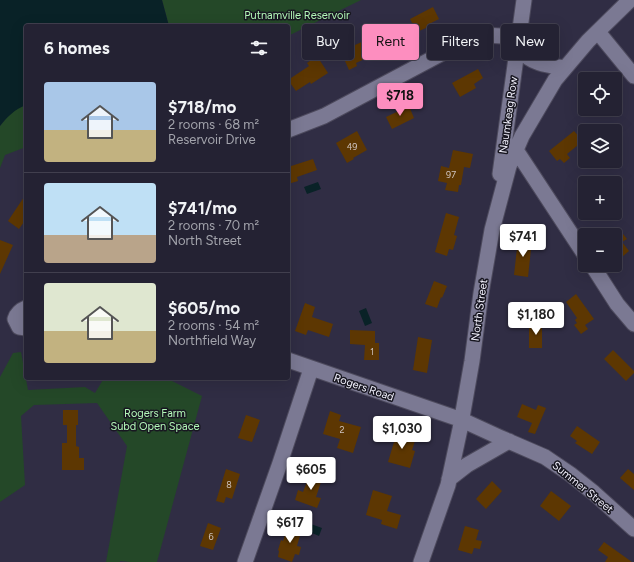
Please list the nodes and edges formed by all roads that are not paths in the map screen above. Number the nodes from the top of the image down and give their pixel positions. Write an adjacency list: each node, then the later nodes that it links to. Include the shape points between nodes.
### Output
1 (524, 0): 3 (street, Naumkeag Row)
2 (630, 0): 4 (street, North Street)
3 (521, 24)
4 (598, 32): 8 (street, North Street); 9 (street)
5 (501, 36): 10 (street, via 484,35 469,39 324,116)
6 (516, 60): 12 (street, Naumkeag Row)
7 (533, 60): 8 (street)
8 (565, 68): 11 (street, North Street, via 555,80)
9 (634, 76)
10 (290, 129)
11 (516, 150): 12 (street, North Street, via 508,166); 13 (street)
12 (492, 230): 20 (street, North Street)
13 (578, 244)
14 (596, 272): 16 (street, via 617,304)
15 (24, 309): 17 (street, via 15,319 19,327)
16 (634, 324)
17 (24, 328)
18 (290, 361): 19 (street, Rogers Road)
19 (311, 369): 20 (street, Rogers Road); 24 (street)
20 (462, 420): 21 (street, Summer Street); 22 (street, North Street)
21 (509, 441): 22 (street, via 467,465); 23 (street, Summer Street, via 545,457 570,474)
22 (449, 479): 25 (street, North Street)
23 (634, 529)
24 (245, 562)
25 (421, 562)

